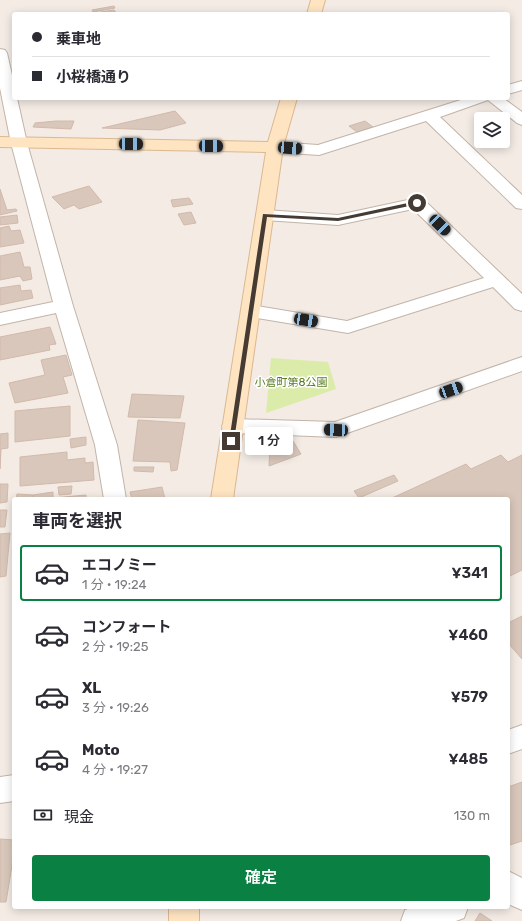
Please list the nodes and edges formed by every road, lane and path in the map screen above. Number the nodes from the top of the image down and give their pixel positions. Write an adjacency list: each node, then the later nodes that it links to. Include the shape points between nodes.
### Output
1 (318, 0): 2 (street)
2 (315, 12)
3 (0, 53): 4 (street)
4 (3, 84): 13 (street)
5 (522, 85): 6 (street)
6 (510, 89)
7 (288, 100): 14 (street)
8 (475, 100): 10 (street)
9 (497, 100): 11 (street)
10 (428, 114): 14 (street, via 319,150); 15 (street)
11 (522, 120)
12 (0, 142): 13 (street)
13 (19, 143): 14 (street); 19 (street)
14 (275, 147): 16 (street)
15 (522, 204)
16 (265, 216): 17 (street, via 338,220 417,203); 20 (street)
17 (497, 280): 18 (street); 20 (street, via 348,327)
18 (522, 305)
19 (63, 306): 21 (street); 24 (street, via 106,445)
20 (251, 311): 23 (street)
21 (0, 319)
22 (522, 364): 23 (street, via 336,430)
23 (233, 426): 25 (street)
24 (115, 497)
25 (222, 497)
26 (522, 737): 27 (street)
27 (510, 741)
28 (12, 788): 29 (street)
29 (0, 790)
30 (522, 880): 31 (street)
31 (510, 885)
32 (510, 887): 33 (street)
33 (522, 895)
34 (184, 909): 36 (street)
35 (448, 909): 37 (street)
36 (184, 921)
37 (416, 921)

